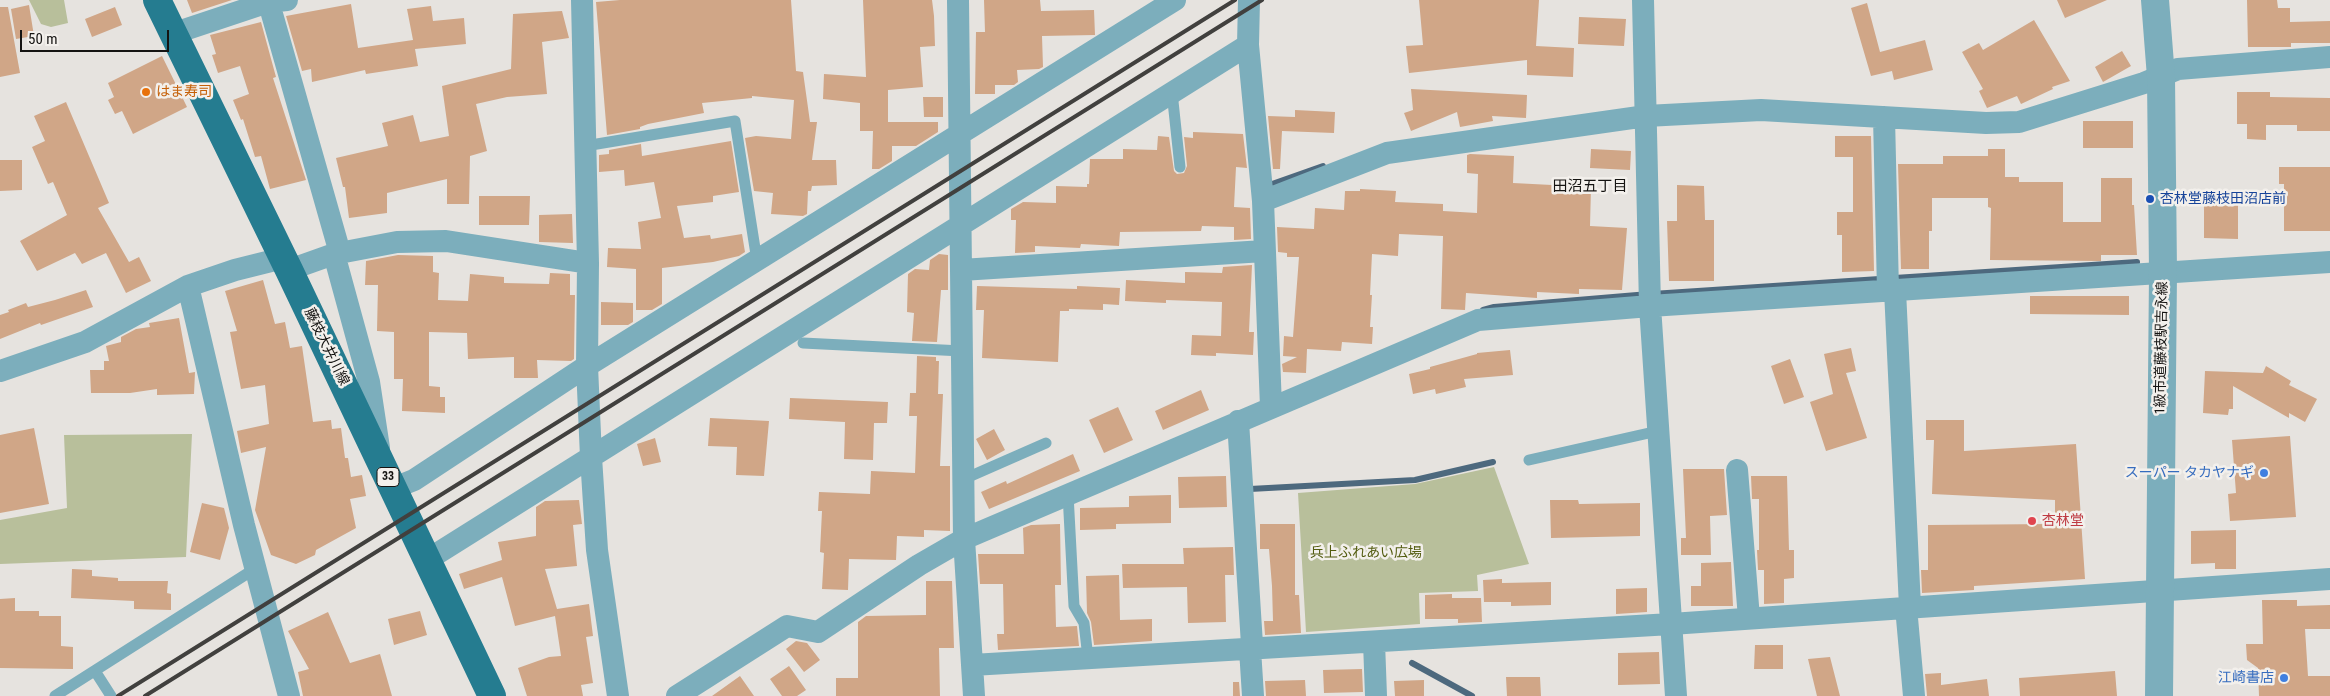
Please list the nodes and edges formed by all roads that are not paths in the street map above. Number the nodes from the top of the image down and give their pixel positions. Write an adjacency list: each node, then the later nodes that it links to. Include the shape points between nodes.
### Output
1 (157, 0): 9 (main road, 藤枝大井川線 / 33)
2 (582, 0): 17 (street)
3 (958, 0): 16 (street)
4 (1175, 0): 16 (street)
5 (1249, 0): 10 (street)
6 (1643, 0): 14 (street)
7 (2155, 0): 12 (street, 1級市道藤枝駅吉永線)
8 (274, 1): 9 (street); 22 (street)
9 (172, 34): 26 (main road, 藤枝大井川線 / 33)
10 (1248, 44): 13 (street); 19 (street)
11 (2330, 57): 12 (street, via 2178,69)
12 (2161, 77): 15 (street, via 2019,122); 28 (street, 1級市道藤枝駅吉永線)
13 (1172, 92): 18 (lane); 20 (street)
14 (1646, 116): 15 (street, via 1761,110); 19 (street, via 1387,153); 31 (street)
15 (1884, 117): 29 (street)
16 (959, 136): 20 (street); 23 (street)
17 (585, 146): 23 (lane, via 735,121); 24 (street)
18 (1180, 167)
19 (1263, 200): 21 (street)
20 (961, 224): 27 (street); 40 (street)
21 (1264, 251): 27 (street); 36 (street)
22 (337, 254): 24 (street, via 397,242 446,241); 26 (street); 42 (street, via 369,382)
23 (757, 261): 34 (street)
24 (588, 262): 34 (street)
25 (2330, 262): 28 (street)
26 (286, 264): 30 (street, via 235,270); 42 (main road, 藤枝大井川線 / 33)
27 (961, 270): 33 (street)
28 (2163, 273): 29 (street); 51 (street, 1級市道藤枝駅吉永線)
29 (1890, 284): 31 (street); 52 (street, via 1902,449)
30 (188, 286): 35 (street, via 85,342); 49 (street)
31 (1650, 297): 36 (street, via 1478,320); 38 (street)
32 (803, 343): 33 (lane)
33 (962, 351): 44 (street)
34 (587, 366): 40 (street); 45 (street, via 414,480)
35 (0, 371)
36 (1271, 407): 37 (street)
37 (1238, 421): 46 (street); 56 (street)
38 (1658, 431): 41 (lane); 54 (street)
39 (1046, 443): 44 (lane)
40 (591, 457): 48 (street); 64 (street, via 597,550)
41 (1529, 460)
42 (381, 461): 45 (main road, 藤枝大井川線 / 33)
43 (1737, 470): 53 (street)
44 (964, 478): 47 (street)
45 (394, 488): 48 (main road, 藤枝大井川線 / 33)
46 (1068, 494): 47 (street); 57 (lane, via 1074,606 1084,623)
47 (964, 530): 58 (street); 65 (street, via 919,565 818,632 787,626)
48 (427, 560): 63 (main road, 藤枝大井川線 / 33)
49 (256, 568): 59 (lane); 62 (street)
50 (2330, 579): 51 (street)
51 (2158, 590): 52 (street); 71 (street, 1級市道藤枝駅吉永線)
52 (1908, 607): 53 (street); 70 (street)
53 (1748, 618): 54 (street)
54 (1671, 624): 55 (street); 69 (street)
55 (1374, 642): 56 (street); 68 (street)
56 (1250, 649): 57 (street); 67 (street)
57 (1088, 658): 58 (street)
58 (972, 665): 66 (street)
59 (95, 671): 60 (lane); 61 (lane)
60 (55, 696)
61 (111, 696)
62 (289, 696)
63 (492, 696)
64 (618, 696)
65 (677, 696)
66 (974, 696)
67 (1253, 696)
68 (1376, 696)
69 (1676, 696)
70 (1914, 696)
71 (2159, 696)

